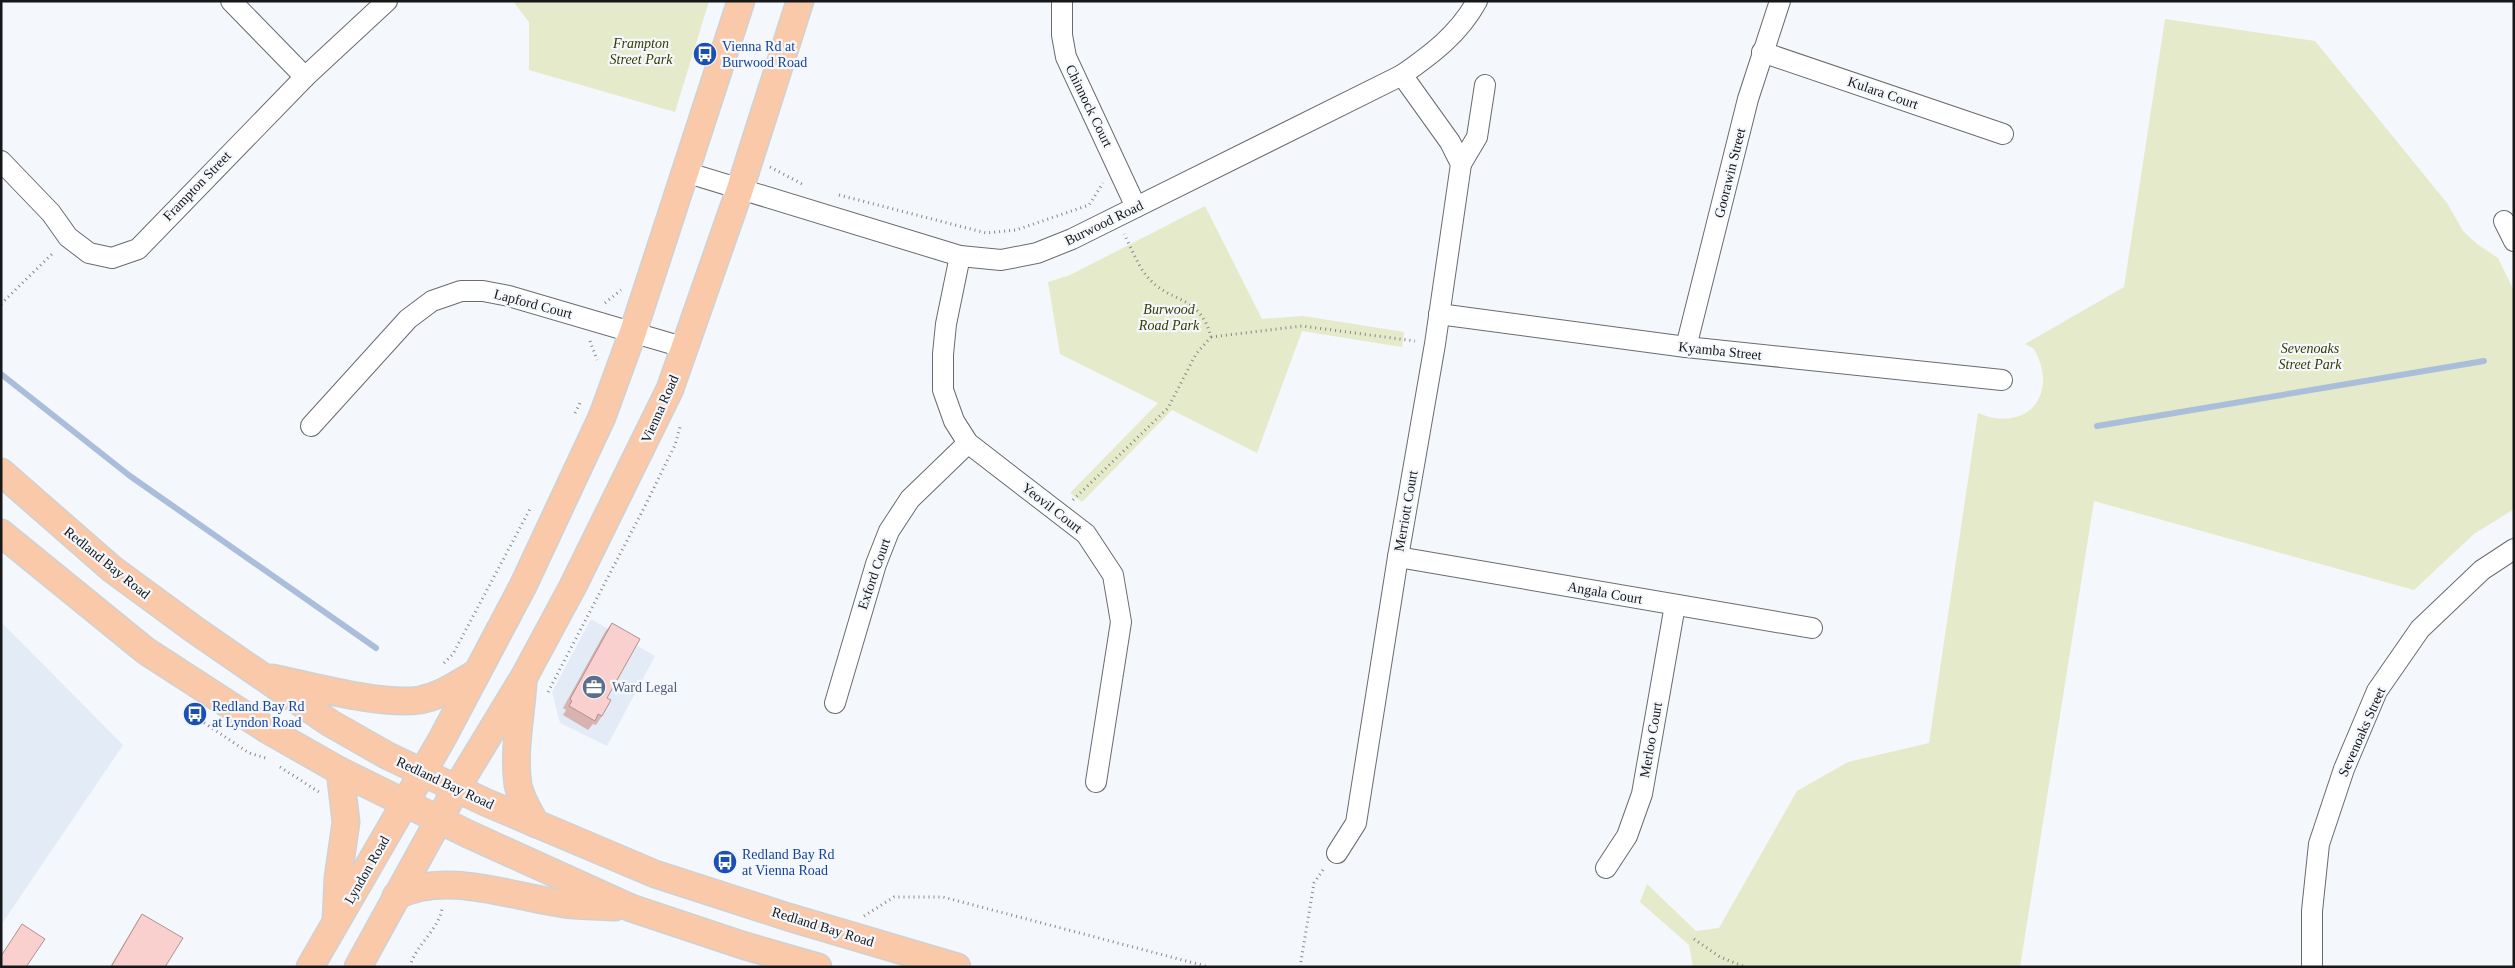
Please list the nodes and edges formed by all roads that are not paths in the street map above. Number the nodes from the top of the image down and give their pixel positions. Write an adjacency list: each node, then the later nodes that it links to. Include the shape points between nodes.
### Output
1 (231, 1): 10 (street)
2 (387, 1): 10 (street, Frampton Street)
3 (741, 1): 15 (main road)
4 (800, 1): 16 (main road, Vienna Road)
5 (1062, 1): 17 (street, Chinnock Court, via 1066,57)
6 (1477, 1): 9 (street, Burwood Road, via 1466,21 1437,51)
7 (1780, 1): 8 (street, Goorawin Street)
8 (1762, 52): 12 (street, Kulara Court); 23 (street, Goorawin Street)
9 (1402, 75): 14 (street, via 1450,142); 17 (street, Burwood Road)
10 (305, 77): 13 (street, Frampton Street, via 138,249 112,258 88,253 68,237 52,213)
11 (1485, 84): 14 (street, Merriott Court, via 1477,137)
12 (2003, 134)
13 (1, 161)
14 (1461, 164): 21 (street, Merriott Court)
15 (685, 172): 16 (street, Burwood Road); 22 (main road)
16 (740, 189): 20 (street, Burwood Road); 24 (main road, Vienna Road)
17 (1136, 207): 20 (street, Burwood Road, via 1037,253 1001,260)
18 (2504, 221): 19 (street)
19 (2514, 241)
20 (960, 256): 27 (street, Yeovil Court, via 942,354 944,390 954,421)
21 (1439, 314): 23 (street, Kyamba Street); 31 (street, Merriott Court)
22 (633, 332): 24 (street, Lapford Court); 26 (street, Lapford Court, via 484,290 460,291 432,301 408,320); 34 (main road, via 602,417 556,519)
23 (1686, 347): 25 (street, Kyamba Street)
24 (686, 348): 36 (main road, Vienna Road, via 633,468)
25 (2002, 380)
26 (312, 426)
27 (968, 443): 37 (street, Exford Court, via 910,499 889,532 876,564); 40 (street, Yeovil Court, via 1086,534 1113,574 1121,622)
28 (1, 472): 35 (main road, Redland Bay Road, via 112,569)
29 (1, 533): 38 (main road, via 146,651 268,730)
30 (2514, 549): 54 (street, Sevenoaks Street, via 2482,570 2420,629 2377,691 2344,769 2319,844 2312,911)
31 (1398, 557): 32 (street, Angala Court); 45 (street, Merriott Court, via 1356,823)
32 (1675, 605): 33 (street, Angala Court); 46 (street, Merloo Court, via 1642,794 1627,836)
33 (1812, 628)
34 (475, 674): 35 (main road, via 441,694 419,700 393,700); 39 (main road)
35 (261, 676): 39 (main road, Redland Bay Road, via 330,723)
36 (524, 677): 41 (main road, Vienna Road); 44 (main road, via 517,754 518,785 524,804)
37 (835, 703)
38 (340, 771): 42 (main road); 49 (main road, via 346,822)
39 (421, 772): 41 (main road, Redland Bay Road); 42 (main road, Lyndon Road)
40 (1096, 782)
41 (456, 789): 43 (main road); 44 (main road, Redland Bay Road)
42 (404, 804): 43 (main road); 49 (main road, Lyndon Road)
43 (439, 821): 47 (main road); 48 (main road)
44 (536, 824): 53 (main road, Redland Bay Road, via 656,874)
45 (1336, 853)
46 (1606, 868)
47 (396, 896): 48 (main road, via 412,888 444,884 566,904); 51 (main road)
48 (631, 908): 52 (main road)
49 (336, 923): 50 (main road, Lyndon Road)
50 (310, 967)
51 (358, 967)
52 (818, 967)
53 (957, 967)
54 (2312, 967)

